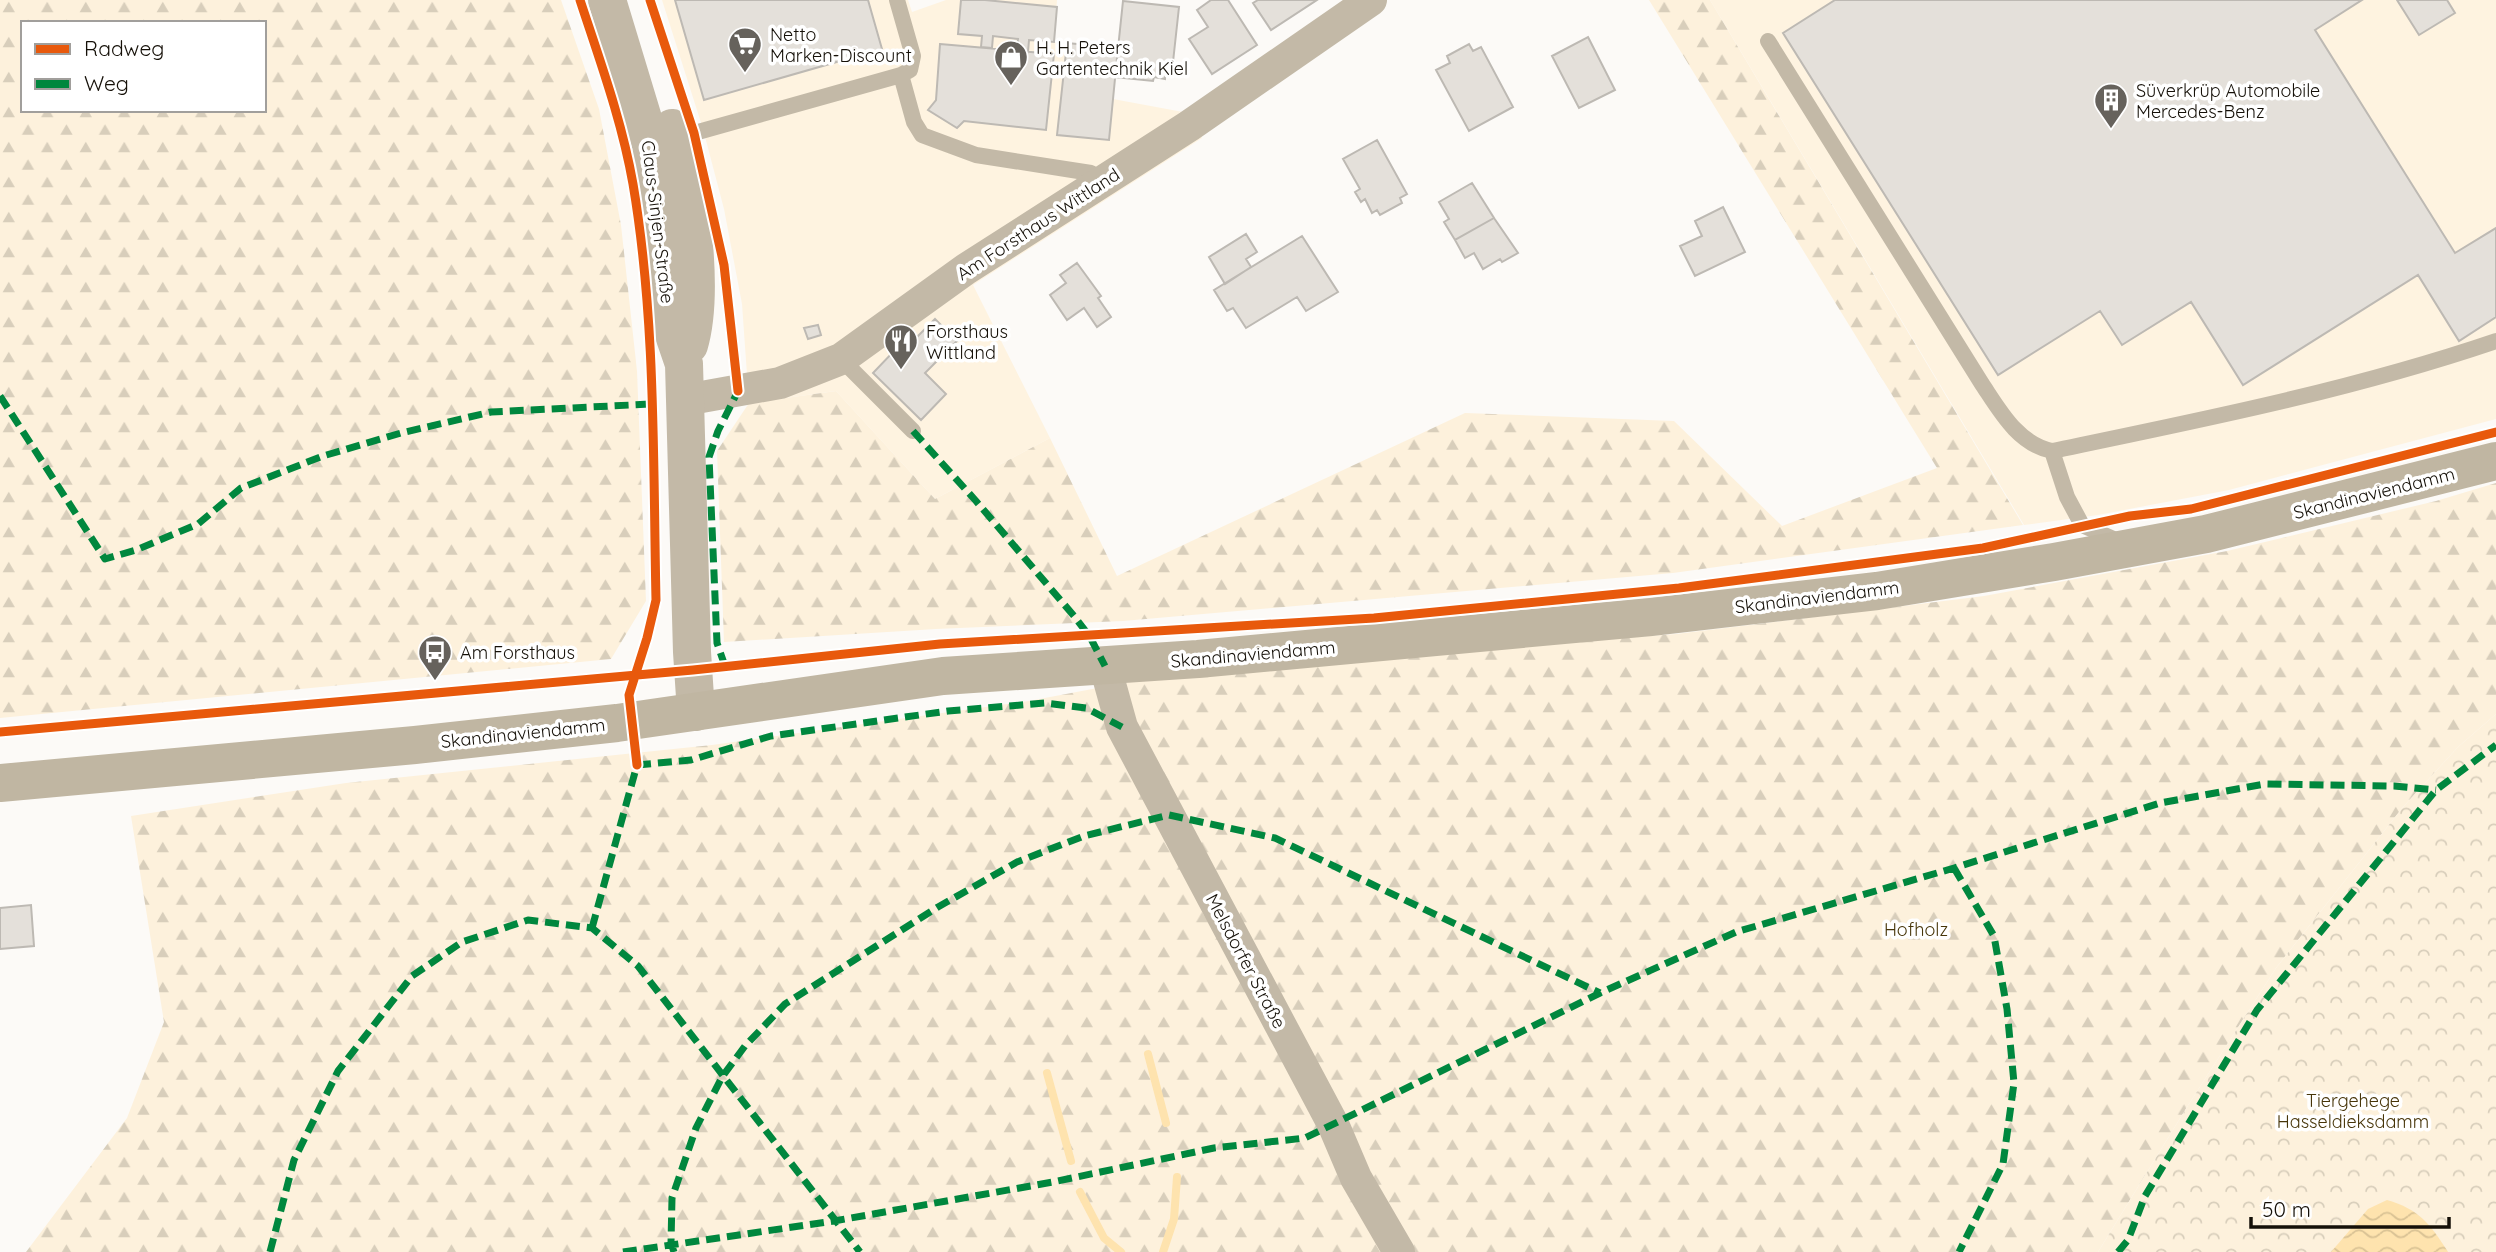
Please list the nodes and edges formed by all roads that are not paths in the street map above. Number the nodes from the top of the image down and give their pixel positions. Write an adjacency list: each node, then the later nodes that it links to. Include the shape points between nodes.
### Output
1 (607, 0): 7 (street, Claus-Sinjen-Straße)
2 (629, 0): 7 (street, Claus-Sinjen-Straße)
3 (897, 0): 6 (lane, via 913,57 910,70)
4 (1371, 0): 8 (street, Am Forsthaus Wittland)
5 (1768, 41): 13 (lane, via 2003,414 2025,439)
6 (901, 75): 7 (lane); 8 (lane, via 922,135 976,155 1091,173)
7 (663, 142): 11 (street, Claus-Sinjen-Straße, via 672,329)
8 (1100, 185): 10 (street, Am Forsthaus Wittland, via 966,269)
9 (2496, 341): 13 (lane, via 2255,409)
10 (841, 359): 11 (street, Am Forsthaus Wittland, via 780,383); 12 (lane)
11 (684, 382): 19 (street, Claus-Sinjen-Straße)
12 (913, 431)
13 (2052, 451): 15 (lane)
14 (2496, 461): 16 (main road, Skandinaviendamm)
15 (2082, 525): 16 (lane); 17 (lane)
16 (2137, 547): 17 (main road, Skandinaviendamm)
17 (2054, 562): 18 (main road, Skandinaviendamm, via 1877,591 1651,617)
18 (1105, 666): 19 (main road, Skandinaviendamm, via 943,677); 21 (street, Melsdorfer Straße, via 1122,727)
19 (696, 712): 20 (main road, Skandinaviendamm, via 415,745)
20 (0, 783)
21 (1398, 1252)

